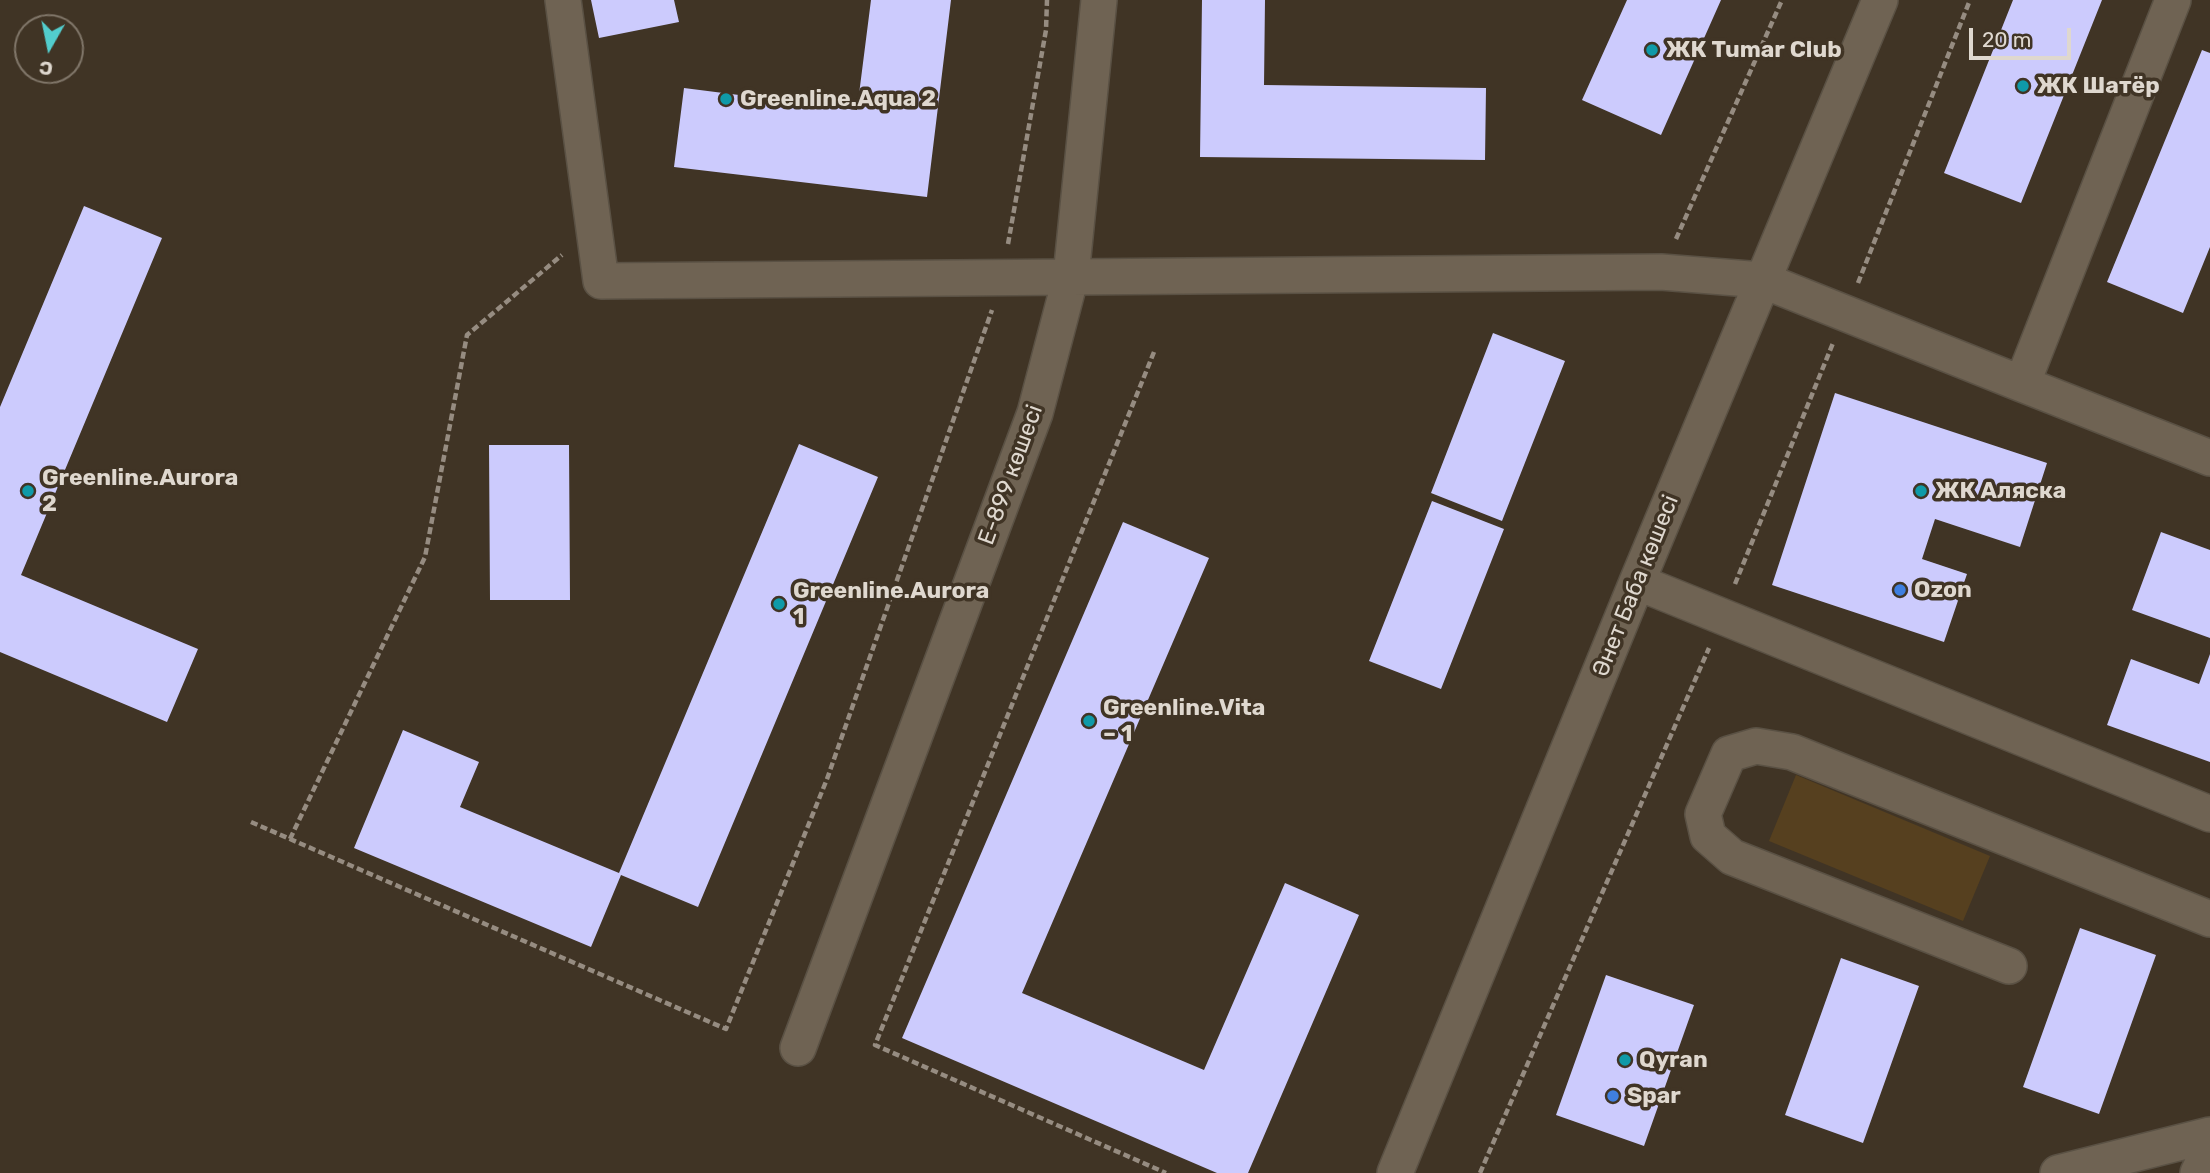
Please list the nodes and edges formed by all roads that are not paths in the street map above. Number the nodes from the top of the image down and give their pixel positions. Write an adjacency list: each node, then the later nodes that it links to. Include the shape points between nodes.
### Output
1 (563, 0): 5 (street, via 601,281)
2 (1099, 0): 5 (street, Е-899 көшесі)
3 (1880, 0): 6 (street, Әнет Баба көшесі)
4 (2173, 0): 7 (street)
5 (1071, 276): 6 (street, via 1661,272); 13 (street, Е-899 көшесі, via 1035,413)
6 (1762, 280): 7 (street); 9 (street, Әнет Баба көшесі)
7 (2022, 384): 8 (street)
8 (2207, 448)
9 (1637, 582): 10 (street); 16 (street, Әнет Баба көшесі)
10 (2210, 814)
11 (2210, 919): 12 (street, via 1791,752 1755,746 1729,754 1703,814 1708,836 1732,857)
12 (2009, 966)
13 (798, 1048)
14 (2210, 1135): 17 (street)
15 (2210, 1148): 18 (street)
16 (1395, 1173)
17 (2058, 1173)
18 (2198, 1173)

